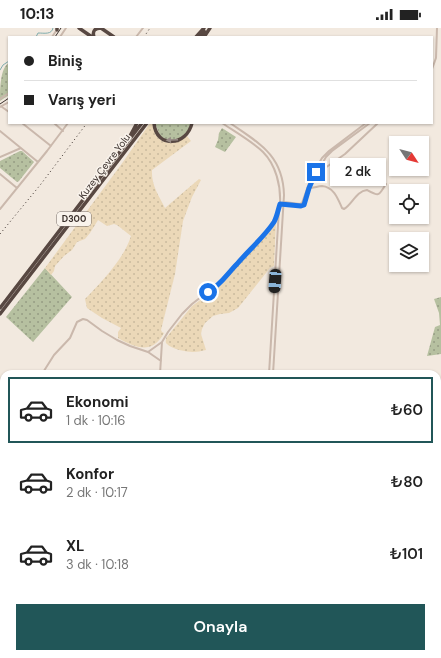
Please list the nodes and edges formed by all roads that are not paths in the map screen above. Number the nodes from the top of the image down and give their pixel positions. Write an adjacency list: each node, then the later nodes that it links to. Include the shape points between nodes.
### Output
1 (79, 28): 6 (highway)
2 (101, 28): 7 (highway, via 94,31); 8 (highway)
3 (143, 28): 9 (street)
4 (205, 28): 10 (highway)
5 (437, 28): 11 (street, via 436,58)
6 (91, 36)
7 (93, 36)
8 (113, 36)
9 (137, 36)
10 (197, 36)
11 (433, 66)
12 (1, 107): 14 (street)
13 (8, 107): 14 (street)
14 (6, 110)
15 (23, 124): 31 (street)
16 (55, 124): 29 (street)
17 (67, 124): 29 (street)
18 (136, 124): 35 (highway)
19 (141, 124): 35 (highway, Kuzey Çevre Yolu / D300)
20 (146, 124): 45 (highway, Kuzey Çevre Yolu / D300)
21 (154, 124): 22 (highway, one-way to 21, via 185,136 171,142 157,135)
22 (192, 124)
23 (223, 124): 42 (street, via 259,148 268,158 278,180)
24 (231, 124): 41 (street, via 271,154 281,176)
25 (365, 124): 41 (street, via 324,156 310,179 302,203)
26 (369, 124): 37 (street, via 330,153)
27 (377, 124): 37 (street, via 345,154)
28 (0, 131): 30 (street)
29 (63, 131): 31 (street)
30 (1, 134): 32 (street)
31 (52, 146): 34 (street)
32 (21, 148): 33 (street); 34 (street)
33 (0, 157)
34 (38, 162): 39 (street)
35 (112, 163): 44 (highway, Kuzey Çevre Yolu / D300)
36 (0, 174): 39 (street)
37 (314, 176): 40 (street)
38 (386, 184): 40 (street, via 378,195 367,190 362,191 345,209 329,188)
39 (17, 188): 43 (street)
40 (309, 188): 41 (street, via 303,205)
41 (284, 203): 42 (street); 52 (street)
42 (280, 204): 46 (street, via 274,222 253,247 220,284 187,309); 51 (street)
43 (0, 209)
44 (0, 308)
45 (0, 314)
46 (162, 342): 47 (street); 48 (street)
47 (148, 352): 48 (street); 49 (street, via 121,343 88,320 82,319 77,322 70,338)
48 (161, 361): 50 (street)
49 (45, 370)
50 (160, 370)
51 (269, 370)
52 (273, 370)

